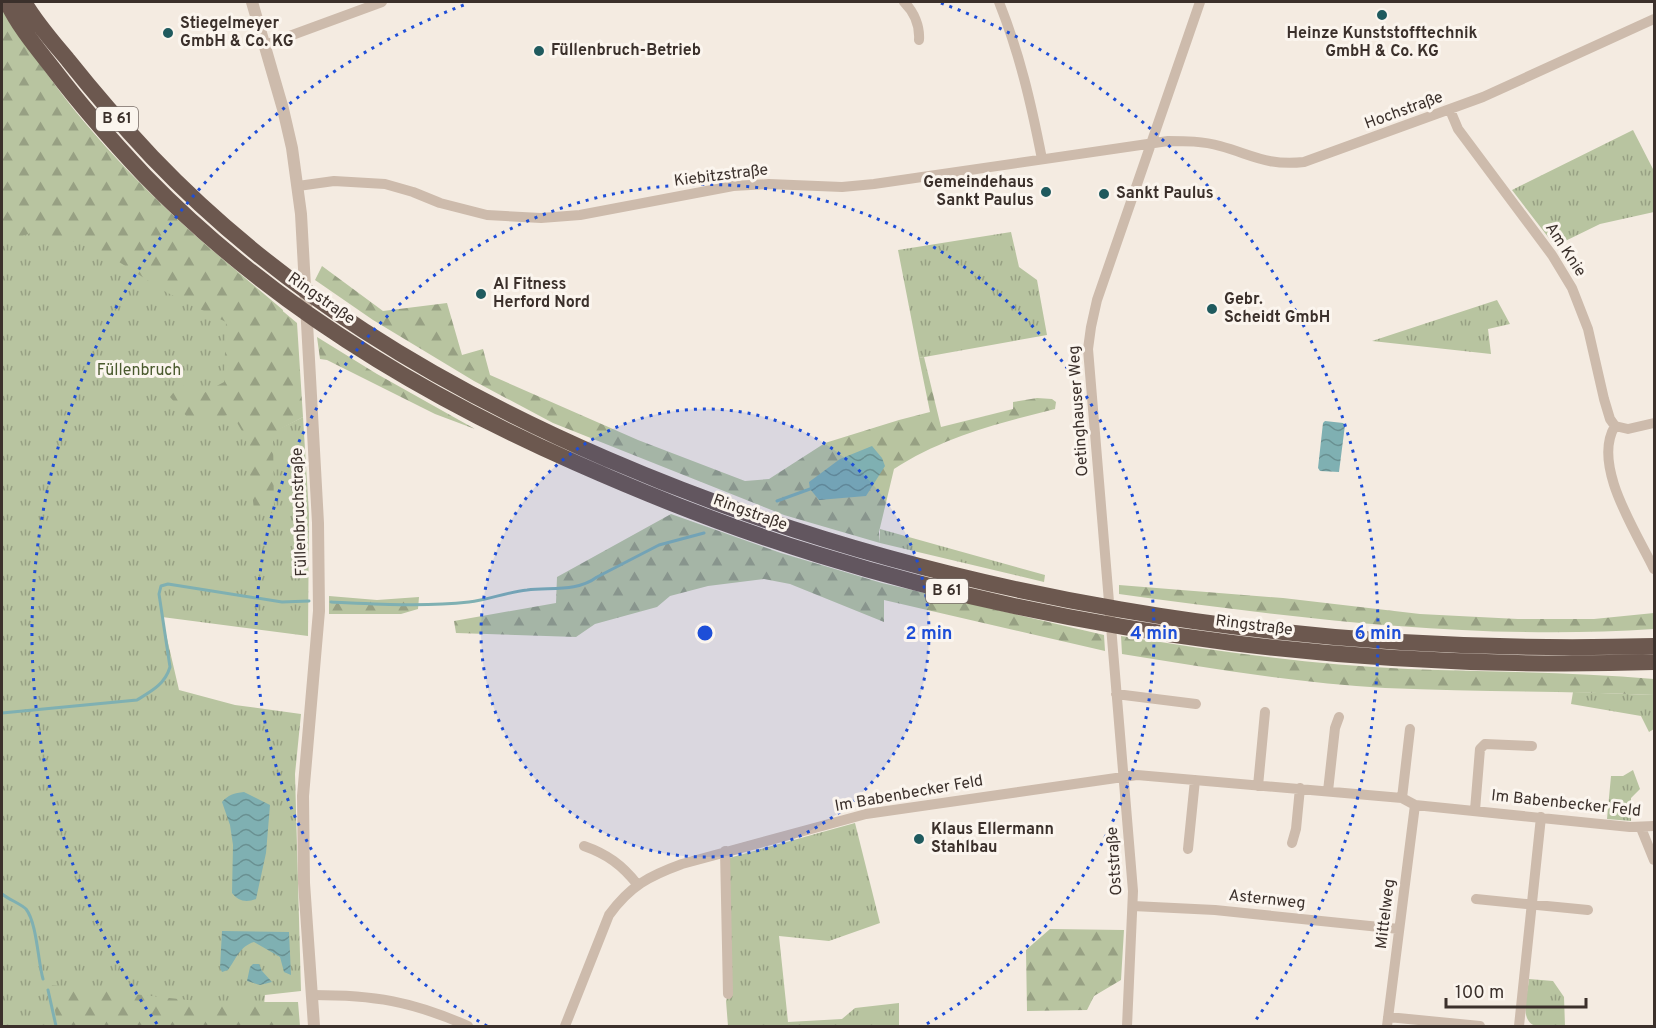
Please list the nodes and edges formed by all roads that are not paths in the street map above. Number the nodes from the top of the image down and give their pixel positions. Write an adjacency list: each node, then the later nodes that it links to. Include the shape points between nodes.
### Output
1 (7, 2): 20 (highway, Ringstraße / B 61, via 73,95 133,163 212,240 296,305 377,359 535,445 635,489 807,552 959,594 1145,630 1343,654 1491,662)
2 (24, 2): 18 (highway, Ringstraße / B 61, via 112,114 170,176 295,285 481,400 663,482 751,515 912,565 1092,605 1280,631 1403,642)
3 (252, 2): 10 (street, Füllenbruchstraße)
4 (382, 2): 10 (street)
5 (904, 2): 9 (street, via 920,28)
6 (999, 2): 13 (street, via 1026,78)
7 (1200, 2): 12 (street, Oetinghauser Weg)
8 (1654, 19): 11 (street, Hochstraße)
9 (919, 40)
10 (265, 45): 14 (street, Füllenbruchstraße, via 284,109)
11 (1450, 110): 12 (street, Hochstraße, via 1304,162 1267,162 1220,145 1192,141); 16 (street, Am Knie, via 1458,129 1572,288 1588,329)
12 (1151, 142): 13 (street, Kiebitzstraße); 19 (street, Oetinghauser Weg, via 1098,300 1088,349)
13 (1042, 159): 14 (street, Kiebitzstraße, via 842,187 733,186 561,218 487,215 377,183 334,181)
14 (298, 186): 50 (street, Füllenbruchstraße, via 318,523 318,634 303,796 304,883)
15 (1654, 423): 16 (street, via 1628,429)
16 (1614, 426): 17 (street, via 1607,454 1611,480)
17 (1654, 569)
18 (1654, 646)
19 (1113, 656): 21 (street, Oststraße)
20 (1654, 662)
21 (1116, 694): 22 (street); 27 (street, Oststraße)
22 (1196, 704)
23 (1265, 712): 29 (street)
24 (1339, 717): 31 (street)
25 (1410, 729): 32 (street)
26 (1532, 746): 34 (street, Im Babenbecker Feld, via 1485,744 1480,749)
27 (1124, 776): 28 (street, Im Babenbecker Feld); 41 (street, Im Babenbecker Feld, via 866,814); 45 (street, Oststraße)
28 (1195, 780): 29 (street, Im Babenbecker Feld); 40 (street)
29 (1258, 786): 30 (street, Im Babenbecker Feld)
30 (1300, 788): 31 (street, Im Babenbecker Feld); 38 (street)
31 (1328, 791): 32 (street, Im Babenbecker Feld)
32 (1402, 798): 33 (street, Im Babenbecker Feld)
33 (1415, 805): 34 (street, Im Babenbecker Feld); 48 (street, Mittelweg)
34 (1475, 810): 35 (street, Im Babenbecker Feld)
35 (1541, 817): 37 (street, Im Babenbecker Feld); 46 (street)
36 (1654, 826): 37 (street, Im Babenbecker Feld)
37 (1641, 828): 42 (street)
38 (1292, 843)
39 (584, 846): 43 (street, via 622,866)
40 (1188, 849)
41 (725, 851): 43 (street, Im Babenbecker Feld, via 660,872); 49 (street)
42 (1654, 860)
43 (637, 884): 54 (street, Im Babenbecker Feld, via 609,915)
44 (1476, 899): 46 (street)
45 (1132, 906): 48 (street, Asternweg, via 1215,910); 55 (street, Oststraße)
46 (1532, 906): 47 (street); 57 (street)
47 (1588, 910)
48 (1399, 929): 51 (street, Mittelweg)
49 (728, 994)
50 (313, 995): 52 (street, Füllenbruchstraße); 53 (street, via 356,995 397,1001)
51 (1388, 1022): 56 (street)
52 (314, 1026)
53 (468, 1026)
54 (566, 1026)
55 (1127, 1026)
56 (1479, 1026)
57 (1519, 1026)

